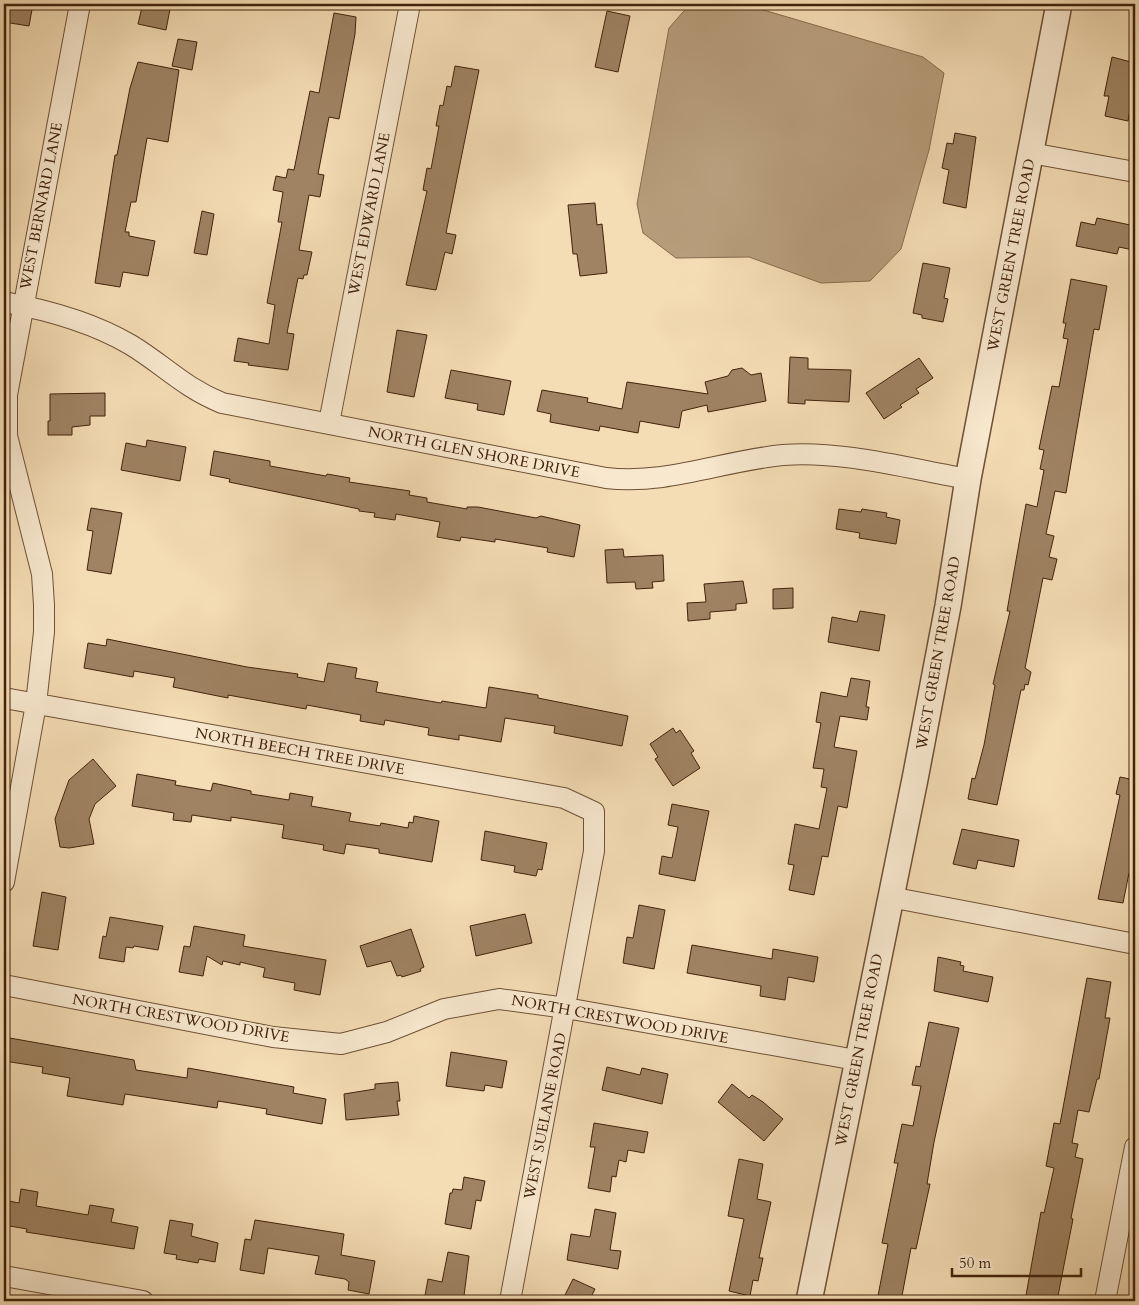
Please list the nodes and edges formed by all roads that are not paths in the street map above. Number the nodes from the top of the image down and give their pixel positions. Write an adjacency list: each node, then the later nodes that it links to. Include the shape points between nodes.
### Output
1 (80, 4): 6 (street, WEST BERNARD LANE)
2 (410, 4): 7 (street, WEST EDWARD LANE)
3 (1059, 4): 4 (street, WEST GREEN TREE ROAD)
4 (1031, 153): 5 (street); 8 (street, WEST GREEN TREE ROAD)
5 (1135, 172)
6 (13, 303): 7 (street, NORTH GLEN SHORE DRIVE, via 69,317 106,332 132,346 191,389 222,403); 10 (street, WEST BERNARD LANE, via 7,436 42,574 44,632)
7 (329, 424): 8 (street, NORTH GLEN SHORE DRIVE, via 632,481 802,454 828,455)
8 (968, 479): 13 (street, WEST GREEN TREE ROAD, via 946,616)
9 (4, 698): 10 (street, NORTH BEECH TREE DRIVE)
10 (36, 704): 11 (street, NORTH BEECH TREE DRIVE, via 564,798); 12 (street, WEST BERNARD LANE)
11 (594, 812): 16 (street, WEST SUELANE ROAD, via 594,851)
12 (4, 882)
13 (890, 897): 14 (street); 17 (street, WEST GREEN TREE ROAD)
14 (1135, 944)
15 (4, 985): 16 (street, NORTH CRESTWOOD DRIVE, via 273,1037 341,1044 386,1032 444,1009 499,998)
16 (566, 1008): 17 (street, NORTH CRESTWOOD DRIVE); 21 (street, WEST SUELANE ROAD)
17 (856, 1060): 22 (street, WEST GREEN TREE ROAD)
18 (1135, 1147): 23 (street)
19 (4, 1276): 20 (street)
20 (143, 1301)
21 (510, 1301)
22 (809, 1301)
23 (1105, 1301)

